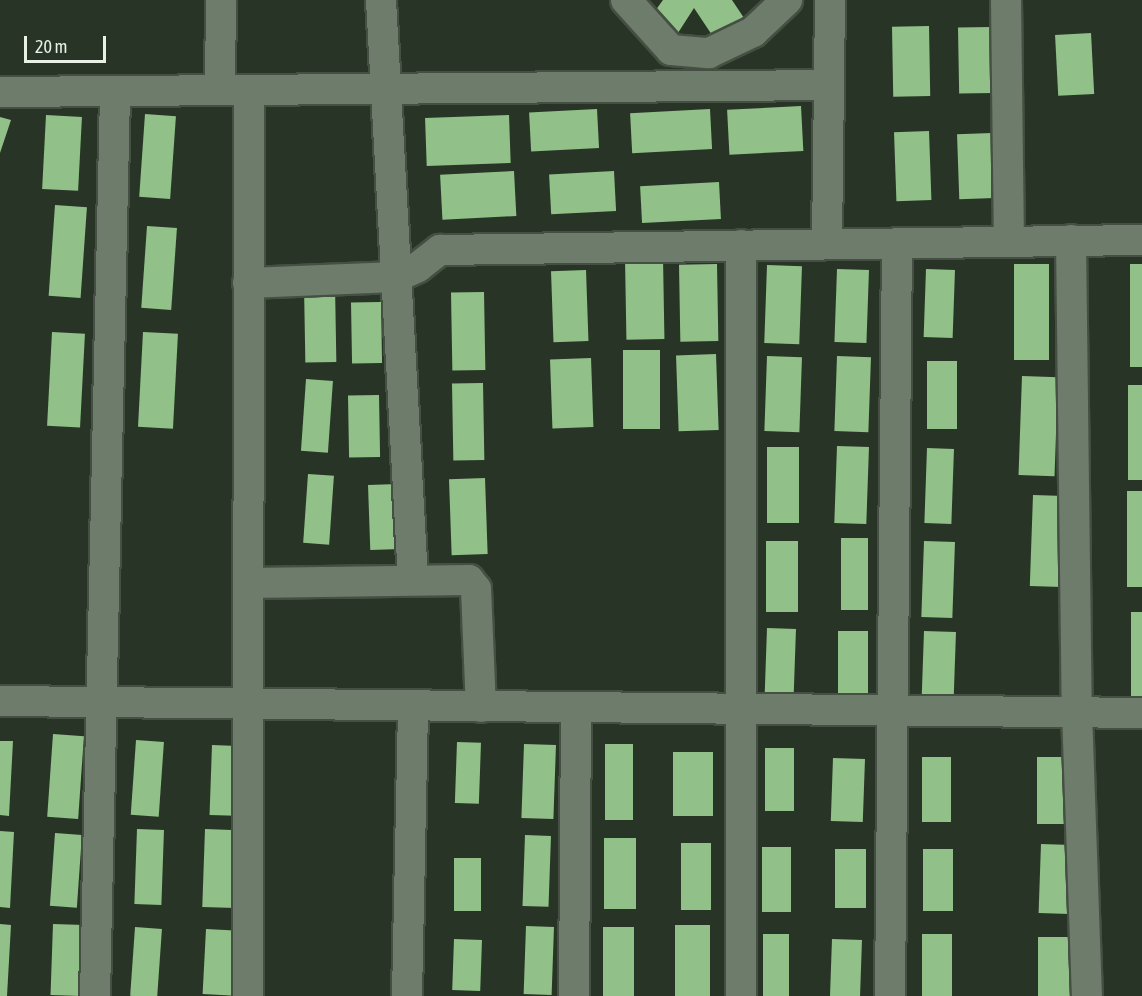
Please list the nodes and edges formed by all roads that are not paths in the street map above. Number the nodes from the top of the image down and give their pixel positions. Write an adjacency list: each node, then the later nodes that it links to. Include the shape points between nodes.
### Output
1 (220, 0): 9 (street)
2 (381, 0): 8 (street)
3 (626, 0): 4 (street, via 671,50 709,53 753,32)
4 (788, 0)
5 (830, 0): 7 (street)
6 (1006, 0): 14 (street)
7 (828, 85): 8 (street); 16 (street)
8 (384, 88): 9 (street); 18 (street)
9 (235, 90): 10 (street); 19 (street)
10 (115, 91): 11 (street); 23 (street)
11 (0, 92)
12 (1071, 240): 13 (street); 14 (street); 30 (street)
13 (1142, 240)
14 (1009, 242): 15 (street)
15 (897, 243): 16 (street); 29 (street)
16 (828, 244): 17 (street)
17 (741, 245): 18 (street, via 440,250); 28 (street)
18 (396, 277): 19 (street); 20 (street)
19 (248, 283): 21 (street)
20 (413, 580): 21 (street); 26 (street, via 473,582)
21 (248, 583): 24 (street)
22 (0, 700): 23 (street)
23 (101, 702): 24 (street); 32 (street)
24 (248, 704): 25 (street); 33 (street)
25 (413, 706): 26 (street); 34 (street)
26 (481, 707): 27 (street)
27 (576, 708): 28 (street); 35 (street)
28 (741, 710): 29 (street); 36 (street)
29 (893, 712): 30 (street); 37 (street)
30 (1077, 712): 31 (street); 38 (street)
31 (1142, 713)
32 (95, 996)
33 (248, 996)
34 (407, 996)
35 (574, 996)
36 (741, 996)
37 (890, 996)
38 (1087, 996)

